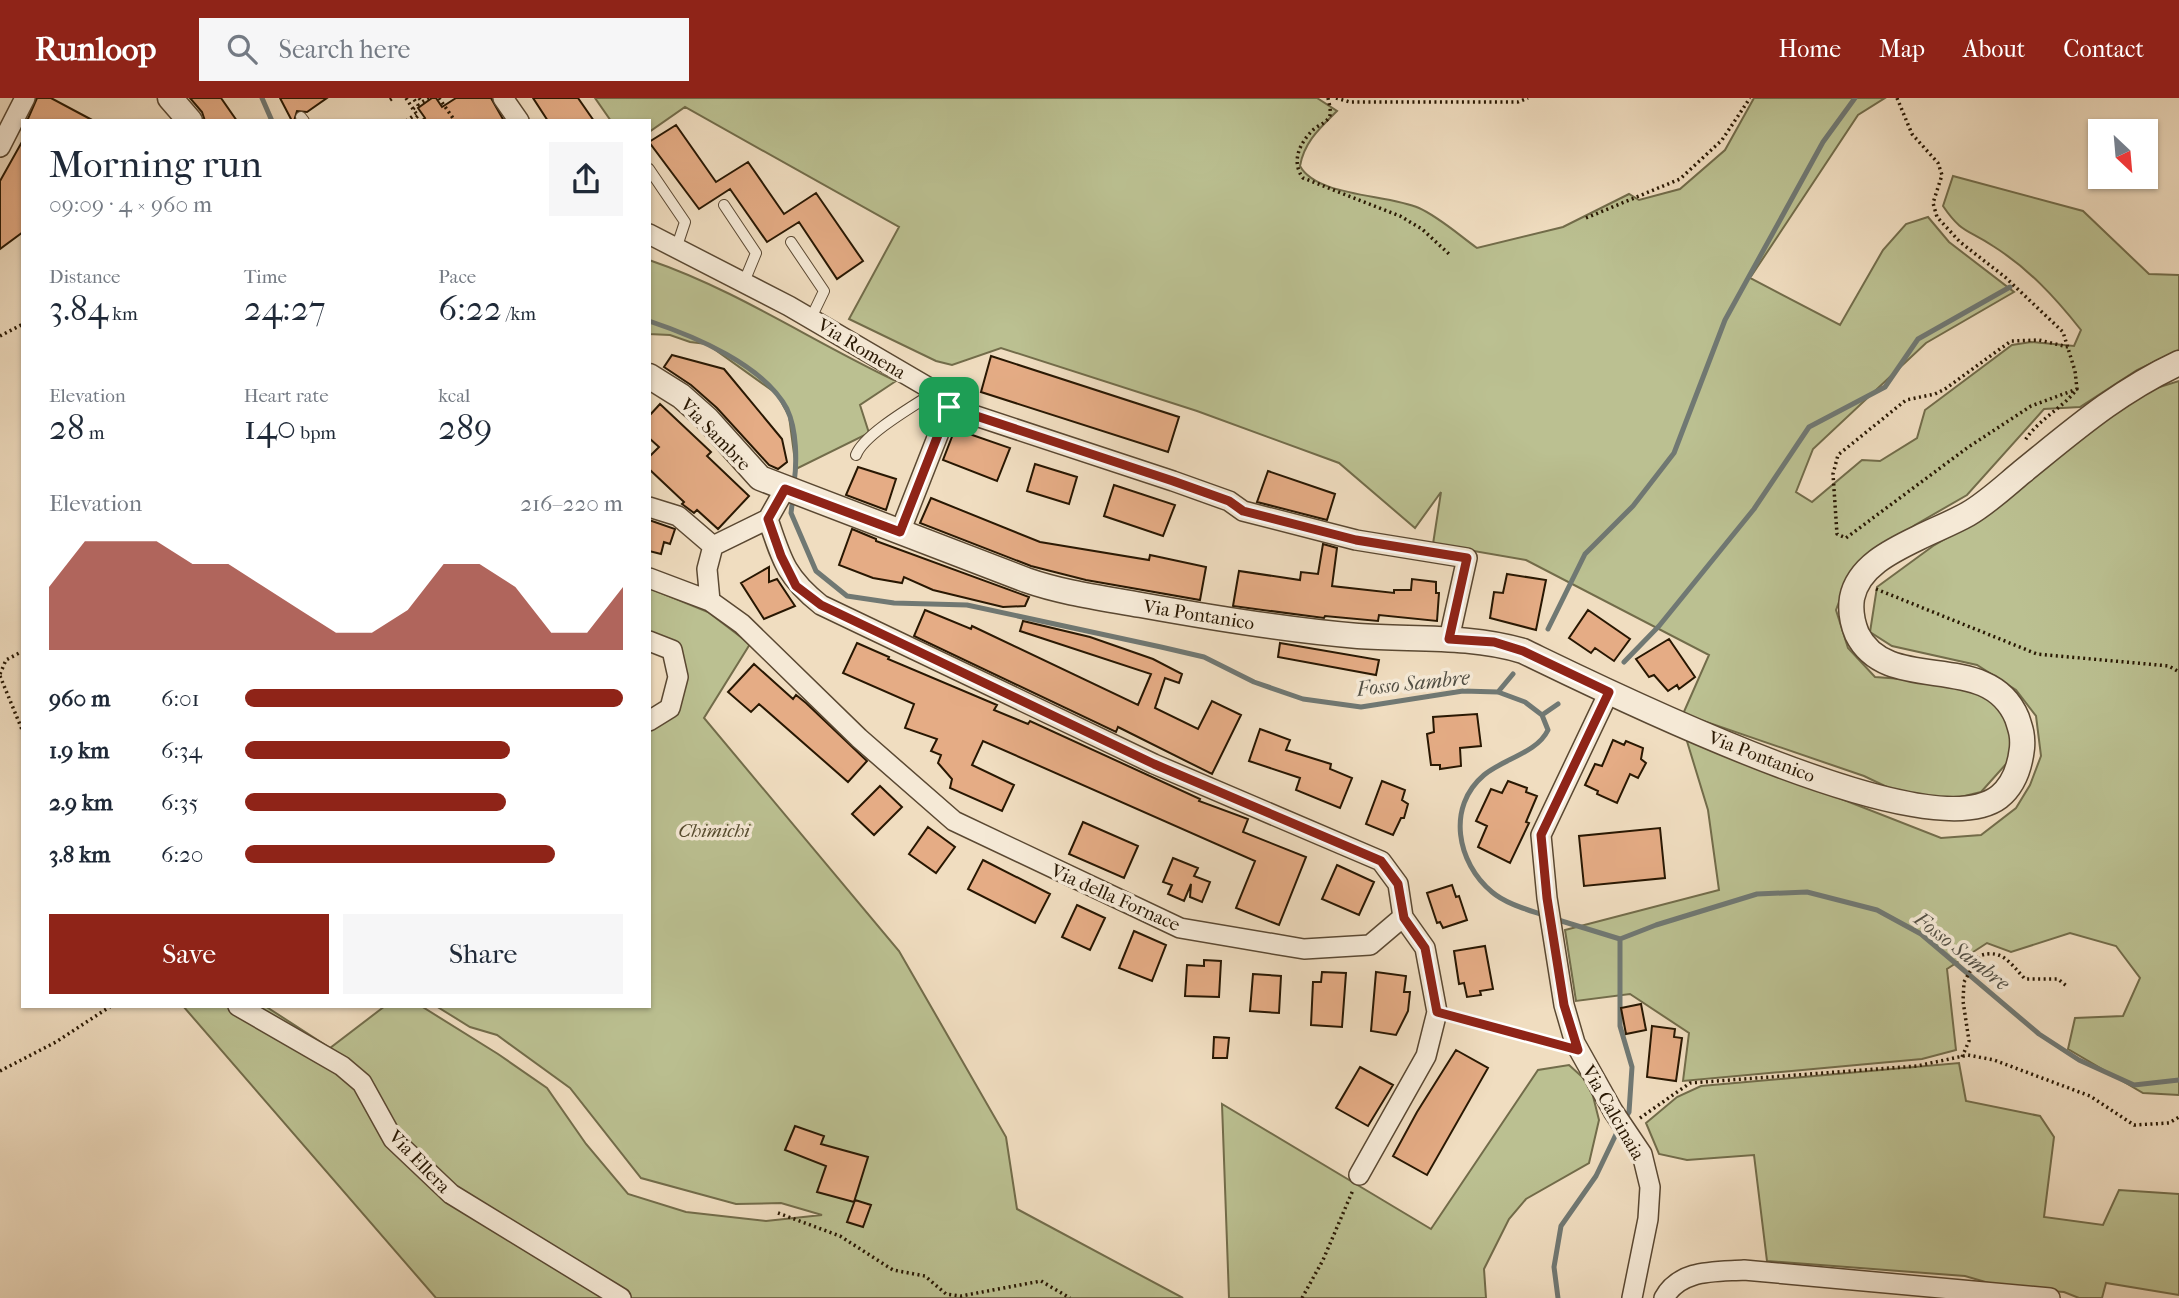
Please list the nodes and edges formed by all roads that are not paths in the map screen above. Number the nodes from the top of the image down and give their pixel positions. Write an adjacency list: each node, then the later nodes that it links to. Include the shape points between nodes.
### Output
1 (24, 98): 6 (street)
2 (170, 98): 4 (street)
3 (503, 98): 5 (street)
4 (188, 119)
5 (518, 119)
6 (0, 147)
7 (651, 172): 11 (lane, via 685,222)
8 (724, 205): 12 (lane, via 756,253)
9 (651, 234): 11 (street, Via Romena)
10 (790, 242): 13 (lane, via 824,291)
11 (677, 246): 12 (street, Via Romena)
12 (744, 282): 13 (street, Via Romena)
13 (811, 318): 16 (street, Via Romena)
14 (2179, 363): 29 (street, Via Pontanico, via 2116,397 1970,513 1862,572 1852,597 1851,619 1872,654 1889,664 1991,686 2010,702 2023,735 2020,769 1999,796 1980,806 1957,809 1893,800 1793,770)
15 (651, 377): 19 (street, Via Sambre, via 707,419 760,478)
16 (935, 392): 17 (street, Via Romena); 18 (lane, via 885,426 859,447)
17 (949, 407): 23 (street); 27 (street, via 1173,481 1229,501 1243,511 1356,540 1467,558)
18 (856, 455)
19 (787, 490): 20 (street, Via Sambre); 22 (street)
20 (831, 506): 23 (street, Via Pontanico)
21 (651, 508): 24 (street, via 678,516)
22 (768, 519): 24 (street); 31 (street, via 796,586 821,605 1154,764 1381,861 1398,884)
23 (900, 532): 27 (street, Via Pontanico, via 1053,589 1323,633)
24 (713, 545): 26 (street, via 707,569)
25 (651, 579): 26 (street)
26 (710, 601): 31 (street, Via della Fornace, via 742,624 859,738 954,821 1180,928 1304,949 1370,945)
27 (1449, 639): 29 (street, Via Pontanico, via 1494,642 1523,651)
28 (651, 642): 30 (street, via 672,650 678,677 670,708)
29 (1609, 692): 35 (street, Via Calcinaia, via 1541,835 1564,1005 1578,1050 1643,1154 1650,1187)
30 (651, 720)
31 (1404, 918): 33 (street, via 1425,948 1437,1012 1426,1056)
32 (241, 1008): 34 (street, Via Ellera, via 342,1066 362,1083 393,1139 451,1194)
33 (1360, 1175)
34 (621, 1298)
35 (1632, 1298)
36 (1664, 1298): 37 (street, via 1671,1286 1685,1277 1744,1270)
37 (2050, 1298)

